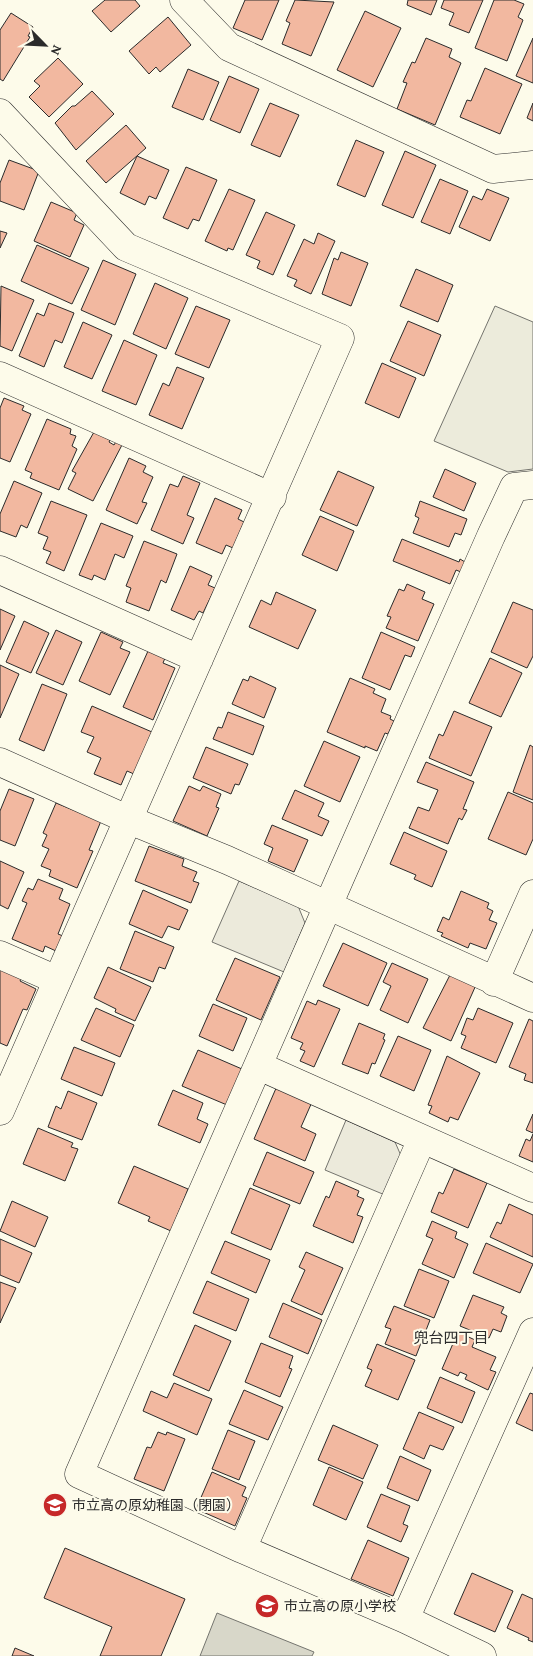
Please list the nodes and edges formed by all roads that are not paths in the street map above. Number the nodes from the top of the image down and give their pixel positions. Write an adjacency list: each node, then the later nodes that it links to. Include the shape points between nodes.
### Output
1 (184, 0): 3 (street, via 229,47 493,169)
2 (0, 115): 6 (street, via 126,247 340,338)
3 (533, 166)
4 (0, 376): 6 (street)
5 (533, 485): 12 (street, via 514,486)
6 (272, 497): 8 (street)
7 (0, 570): 8 (street)
8 (199, 659): 10 (street)
9 (0, 762): 10 (street)
10 (127, 819): 12 (street); 14 (street)
11 (533, 894): 15 (street)
12 (327, 905): 15 (street); 17 (street)
13 (0, 955): 14 (street)
14 (57, 980): 18 (street)
15 (494, 982): 16 (street)
16 (533, 998)
17 (259, 1066): 19 (street); 22 (street, via 79,1474)
18 (0, 1111)
19 (422, 1140): 20 (street); 22 (street)
20 (533, 1188)
21 (533, 1332): 23 (street)
22 (242, 1549): 23 (street)
23 (405, 1619): 24 (street)
24 (482, 1656)

